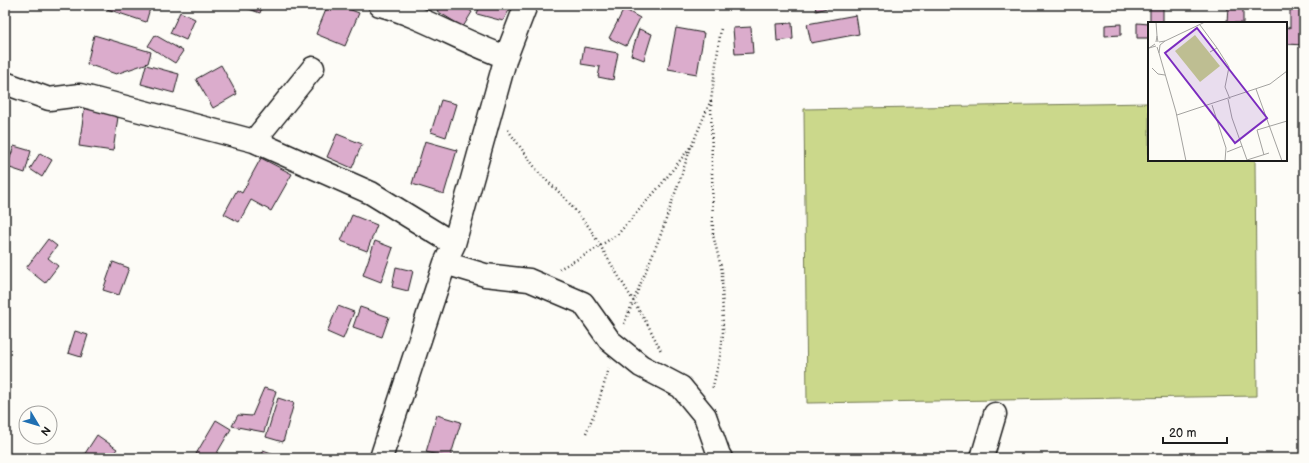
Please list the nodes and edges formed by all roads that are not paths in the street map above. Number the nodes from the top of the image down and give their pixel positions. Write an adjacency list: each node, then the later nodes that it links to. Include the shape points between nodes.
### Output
1 (380, 5): 3 (street, via 399,10 480,48)
2 (526, 5): 3 (street)
3 (506, 57): 7 (street)
4 (312, 68): 6 (street)
5 (5, 83): 6 (street, via 49,99 80,95)
6 (254, 141): 7 (street, via 371,193)
7 (449, 253): 9 (street); 10 (street, via 485,275 529,280 583,303 613,343 641,366 681,388 705,416)
8 (996, 414): 11 (street)
9 (381, 458)
10 (721, 458)
11 (982, 458)

